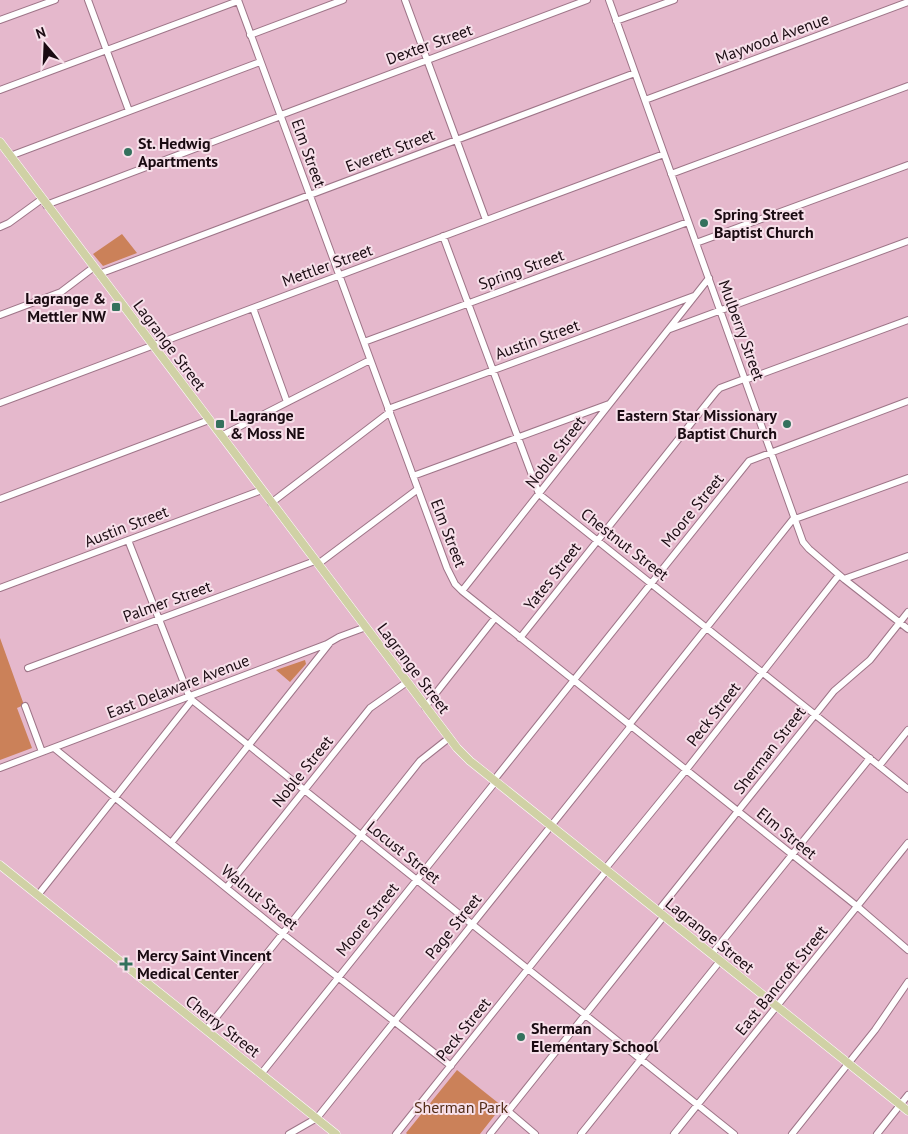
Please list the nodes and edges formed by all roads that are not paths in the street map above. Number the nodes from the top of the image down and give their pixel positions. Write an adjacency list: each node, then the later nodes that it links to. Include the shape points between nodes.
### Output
1 (55, 0): 10 (street)
2 (88, 0): 13 (street)
3 (238, 0): 12 (street, Elm Street); 13 (street)
4 (343, 0): 12 (street)
5 (405, 0): 14 (street)
6 (587, 0): 14 (street, Dexter Street)
7 (609, 0): 11 (street, Mulberry Street)
8 (674, 0): 11 (street)
9 (908, 2): 19 (street, Maywood Avenue)
10 (0, 20)
11 (616, 21): 16 (street, Mulberry Street)
12 (250, 35): 15 (street, Elm Street)
13 (107, 50): 18 (street); 20 (street)
14 (427, 60): 21 (street, Dexter Street); 22 (street)
15 (260, 62): 20 (street); 21 (street, Elm Street)
16 (635, 73): 19 (street, Mulberry Street); 22 (street, Everett Street)
17 (908, 86): 27 (street)
18 (0, 90)
19 (645, 100): 24 (street, Mulberry Street)
20 (129, 111): 25 (street)
21 (281, 115): 28 (street, Elm Street); 29 (street, Dexter Street)
22 (456, 140): 28 (street, Everett Street); 30 (street)
23 (0, 142): 25 (main road, Lagrange Street)
24 (664, 154): 27 (street, Mulberry Street); 30 (street, Mettler Street)
25 (10, 156): 29 (main road, Lagrange Street)
26 (908, 165): 35 (street)
27 (671, 174): 31 (street, Mulberry Street)
28 (310, 196): 36 (street, Everett Street); 37 (street, Elm Street)
29 (44, 202): 32 (street, Dexter Street); 36 (main road, Lagrange Street)
30 (486, 220): 33 (street, Mettler Street)
31 (688, 222): 35 (street, Mulberry Street); 40 (street, Spring Street)
32 (0, 228)
33 (443, 236): 37 (street, Mettler Street); 40 (street)
34 (908, 241): 42 (street)
35 (696, 244): 38 (street, Mulberry Street)
36 (97, 271): 43 (street, Everett Street, via 61,292); 47 (main road, Lagrange Street)
37 (339, 276): 41 (street, Mettler Street); 46 (street, Elm Street)
38 (709, 278): 39 (street, Noble Street); 42 (street, Mulberry Street)
39 (696, 295): 45 (street, Noble Street); 49 (street, Austin Street)
40 (468, 304): 46 (street, Spring Street); 49 (street)
41 (253, 308): 47 (street, Mettler Street); 52 (street)
42 (720, 310): 45 (street); 50 (street, Mulberry Street)
43 (0, 315)
44 (908, 320): 50 (street, Yates Street)
45 (669, 329): 54 (street, Noble Street)
46 (364, 342): 48 (street, Elm Street)
47 (153, 345): 53 (street, Mettler Street); 56 (main road, Lagrange Street)
48 (370, 360): 52 (street); 55 (street, Elm Street)
49 (492, 370): 55 (street, Austin Street); 58 (street)
50 (745, 380): 59 (street, Mulberry Street); 69 (street, Yates Street, via 716,392)
51 (908, 401): 59 (street, Moore Street)
52 (288, 402): 57 (street)
53 (0, 403)
54 (611, 403): 58 (street); 64 (street, Noble Street)
55 (389, 410): 60 (street, Elm Street); 66 (street, Austin Street)
56 (210, 420): 57 (main road, Lagrange Street); 65 (street)
57 (221, 436): 63 (main road, Lagrange Street)
58 (517, 438): 60 (street); 64 (street)
59 (771, 452): 67 (street, Mulberry Street); 73 (street, Moore Street, via 749,461)
60 (413, 476): 62 (street, Elm Street)
61 (908, 478): 67 (street)
62 (418, 489): 71 (street, Palmer Street); 75 (street, Elm Street, via 447,568 454,584)
63 (262, 490): 66 (main road, Lagrange Street); 68 (street, Austin Street)
64 (539, 494): 69 (street, Chestnut Street); 75 (street, Noble Street)
65 (0, 499)
66 (271, 503): 71 (main road, Lagrange Street)
67 (795, 519): 72 (street, Mulberry Street, via 807,547); 81 (street, Page Street)
68 (128, 540): 74 (street, Austin Street); 78 (street, Locust Street)
69 (598, 540): 73 (street, Chestnut Street); 83 (street, Yates Street)
70 (908, 556): 72 (street)
71 (317, 562): 78 (street, Palmer Street); 80 (main road, Lagrange Street)
72 (842, 577): 79 (street, Mulberry Street); 86 (street, Peck Street)
73 (651, 583): 81 (street, Chestnut Street); 87 (street, Moore Street)
74 (0, 588)
75 (462, 591): 77 (street, Elm Street)
76 (908, 612): 79 (street, Sherman Street)
77 (495, 618): 83 (street, Elm Street); 91 (street)
78 (159, 620): 85 (street, Palmer Street); 89 (street, Locust Street)
79 (900, 622): 82 (street, Mulberry Street); 92 (street, Sherman Street, via 870,660 834,691)
80 (366, 627): 84 (street, East Delaware Avenue); 88 (main road, Lagrange Street)
81 (707, 628): 86 (street, Chestnut Street); 93 (street, Page Street)
82 (908, 628)
83 (520, 638): 87 (street, Elm Street)
84 (331, 642): 89 (street, East Delaware Avenue); 96 (street)
85 (28, 668)
86 (762, 673): 92 (street, Chestnut Street); 102 (street, Peck Street)
87 (574, 681): 93 (street, Elm Street); 103 (street, Moore Street)
88 (407, 682): 91 (main road, Lagrange Street); 105 (street, Noble Street, via 370,708)
89 (190, 698): 96 (street, Locust Street); 97 (street, East Delaware Avenue); 106 (street)
90 (25, 706): 98 (street)
91 (425, 707): 95 (main road, Lagrange Street)
92 (815, 714): 99 (street, Chestnut Street); 107 (street, Sherman Street)
93 (630, 725): 102 (street, Elm Street); 108 (street, Page Street)
94 (908, 730): 100 (street)
95 (449, 738): 103 (main road, Lagrange Street, via 465,757); 109 (street, via 420,761)
96 (248, 746): 105 (street, Locust Street); 110 (street)
97 (54, 748): 98 (street, East Delaware Avenue); 106 (street, Walnut Street)
98 (42, 752): 101 (street, East Delaware Avenue)
99 (870, 758): 100 (street, Chestnut Street); 112 (street)
100 (879, 766): 104 (street, Chestnut Street)
101 (0, 768)
102 (686, 770): 107 (street, Elm Street); 114 (street, Peck Street)
103 (495, 781): 108 (main road, Lagrange Street); 115 (street, Moore Street)
104 (908, 789)
105 (304, 790): 109 (street, Locust Street); 116 (street, Noble Street)
106 (114, 797): 110 (street, Walnut Street); 117 (street)
107 (739, 812): 112 (street, Elm Street); 119 (street, Sherman Street)
108 (552, 826): 114 (main road, Lagrange Street); 120 (street, Page Street)
109 (362, 836): 115 (street, Locust Street); 121 (street)
110 (171, 843): 116 (street, Walnut Street)
111 (908, 843): 118 (street, East Bancroft Street)
112 (792, 855): 118 (street, Elm Street); 123 (street)
113 (0, 865): 117 (main road, Cherry Street)
114 (606, 869): 119 (main road, Lagrange Street); 125 (street, Peck Street)
115 (416, 880): 120 (street, Locust Street); 126 (street, Moore Street)
116 (226, 887): 121 (street, Walnut Street)
117 (38, 895): 131 (main road, Cherry Street)
118 (858, 907): 122 (street, Elm Street); 128 (street, East Bancroft Street)
119 (661, 914): 123 (main road, Lagrange Street); 129 (street, Sherman Street)
120 (472, 924): 125 (street, Locust Street); 130 (street, Page Street)
121 (283, 934): 126 (street, Walnut Street); 131 (street)
122 (908, 950)
123 (712, 954): 124 (main road, Lagrange Street)
124 (720, 961): 128 (main road, Lagrange Street); 132 (street)
125 (528, 969): 129 (street, Locust Street); 134 (street, Peck Street)
126 (338, 977): 130 (street, Walnut Street); 135 (street, Moore Street)
127 (908, 982): 133 (street)
128 (777, 1006): 133 (main road, Lagrange Street); 137 (street, East Bancroft Street)
129 (585, 1014): 132 (street, Locust Street); 139 (street, Sherman Street)
130 (394, 1022): 134 (street, Walnut Street); 141 (street, Page Street)
131 (206, 1030): 135 (main road, Cherry Street)
132 (641, 1059): 137 (street, Locust Street); 147 (street)
133 (848, 1063): 138 (main road, Lagrange Street); 150 (street)
134 (450, 1066): 144 (street, Peck Street)
135 (261, 1074): 141 (main road, Cherry Street)
136 (908, 1095): 138 (street)
137 (698, 1104): 148 (street, East Bancroft Street); 149 (street, Locust Street)
138 (900, 1105): 140 (main road, Lagrange Street); 151 (street)
139 (508, 1111): 145 (street, Sherman Street); 146 (street)
140 (908, 1111)
141 (317, 1118): 142 (street, Page Street); 143 (main road, Cherry Street)
142 (289, 1134)
143 (336, 1134)
144 (396, 1134)
145 (490, 1134)
146 (535, 1134)
147 (581, 1134)
148 (674, 1134)
149 (734, 1134)
150 (792, 1134)
151 (877, 1134)

